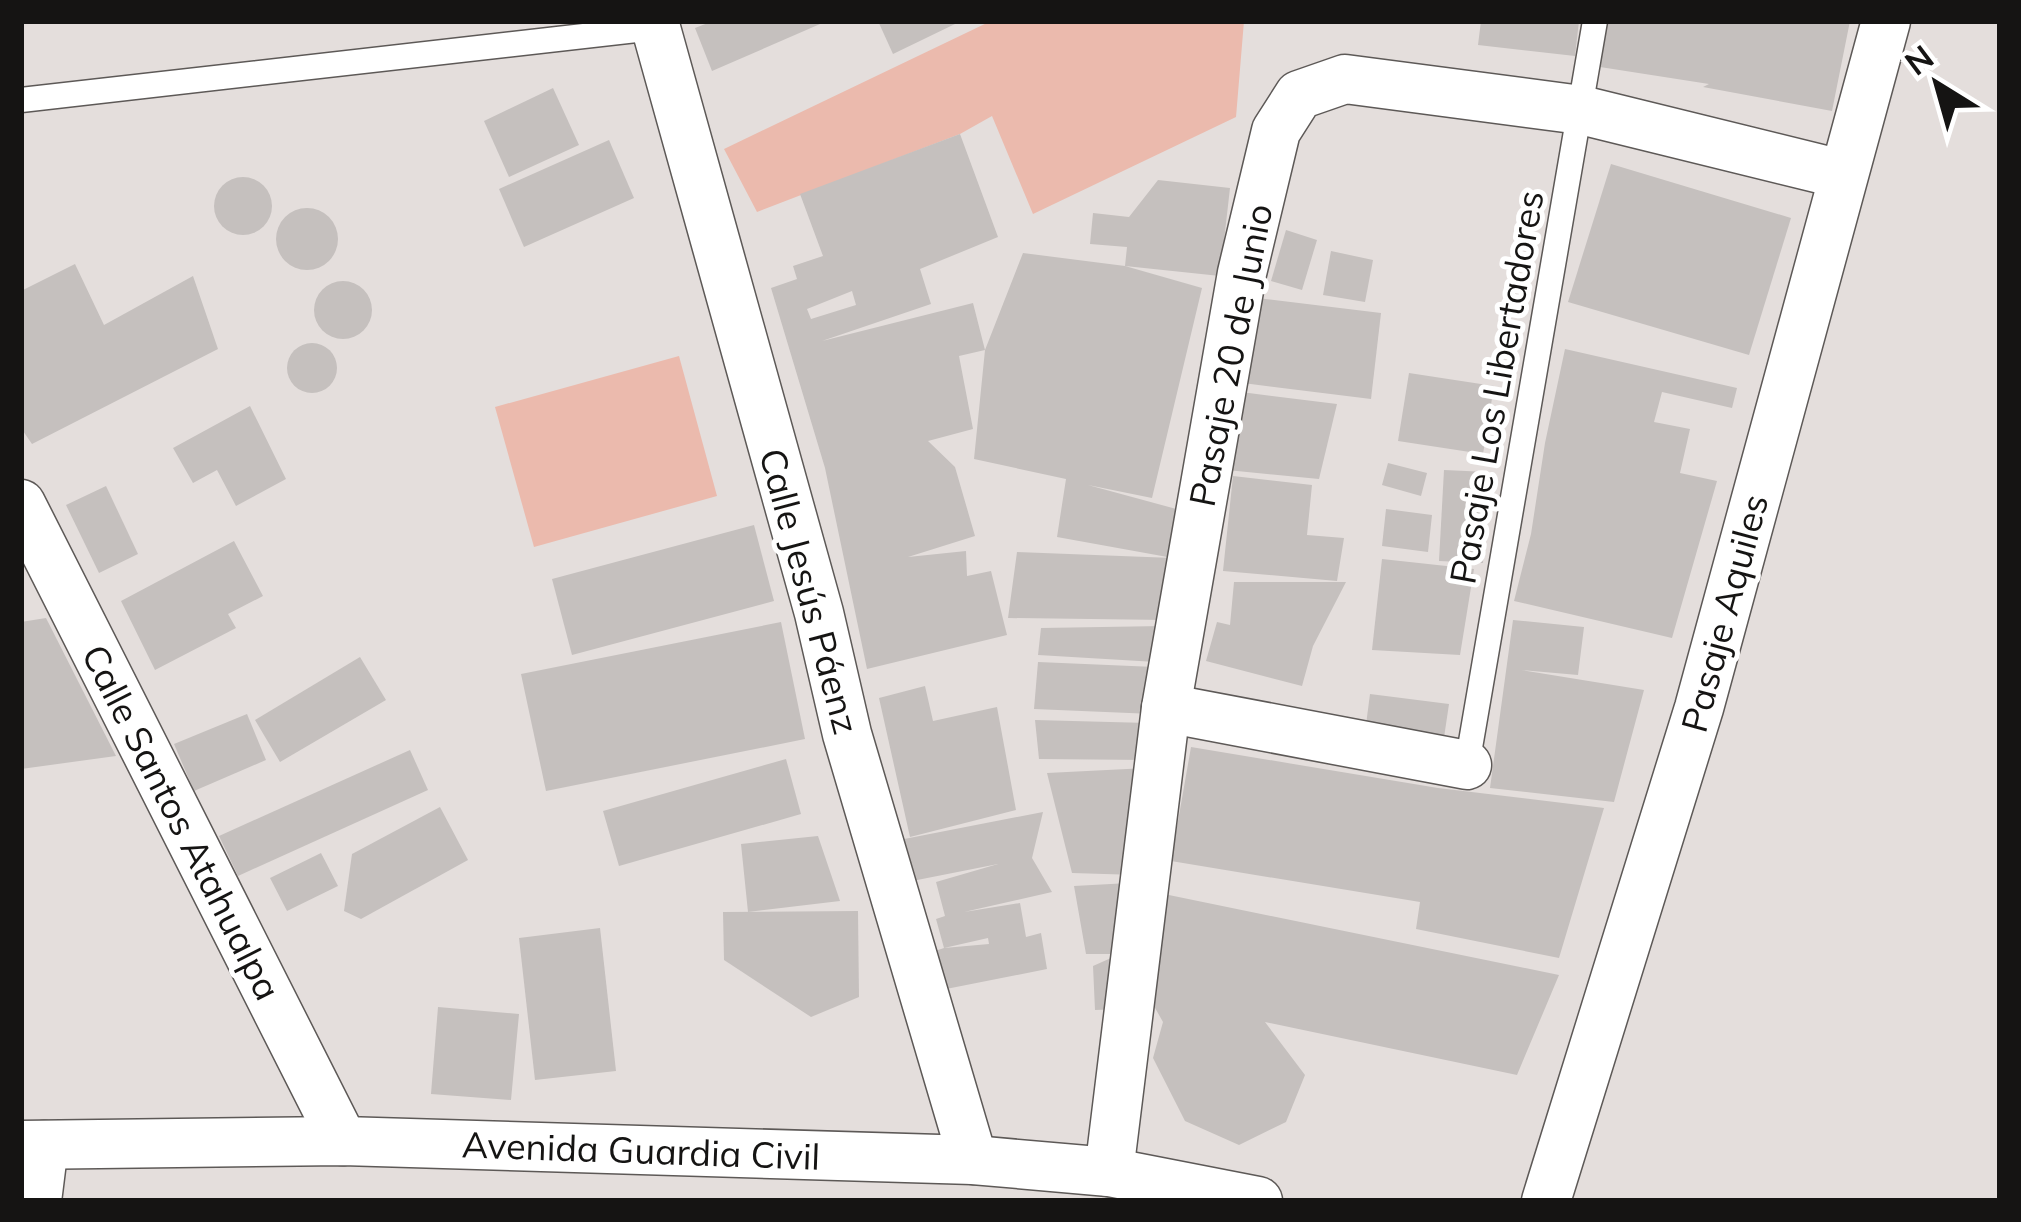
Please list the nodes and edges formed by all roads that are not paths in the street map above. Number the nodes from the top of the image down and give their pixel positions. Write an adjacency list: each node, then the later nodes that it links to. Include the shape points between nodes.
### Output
1 (1595, 21): 5 (lane, Pasaje Los Libertadores)
2 (1886, 21): 6 (street, Pasaje Aquiles)
3 (654, 24): 4 (lane); 12 (street, Calle Jesús Páenz, via 847,734)
4 (21, 100)
5 (1581, 110): 6 (street, Pasaje 20 de Junio); 8 (street, Pasaje 20 de Junio, via 1345,79 1299,95 1276,131 1242,273); 9 (lane, Pasaje Los Libertadores)
6 (1841, 174): 17 (street, Pasaje Aquiles, via 1699,708)
7 (21, 504): 10 (street, Calle Santos Atahualpa)
8 (1166, 708): 9 (street); 13 (street, Pasaje 20 de Junio)
9 (1467, 765)
10 (344, 1141): 11 (street, Avenida Guardia Civil); 14 (street, Avenida Guardia Civil)
11 (33, 1145): 15 (street)
12 (973, 1160): 13 (street, Avenida Guardia Civil); 14 (street, Avenida Guardia Civil)
13 (1109, 1172): 16 (street, Avenida Guardia Civil)
14 (904, 1180)
15 (37, 1201)
16 (1258, 1201)
17 (1546, 1201)

